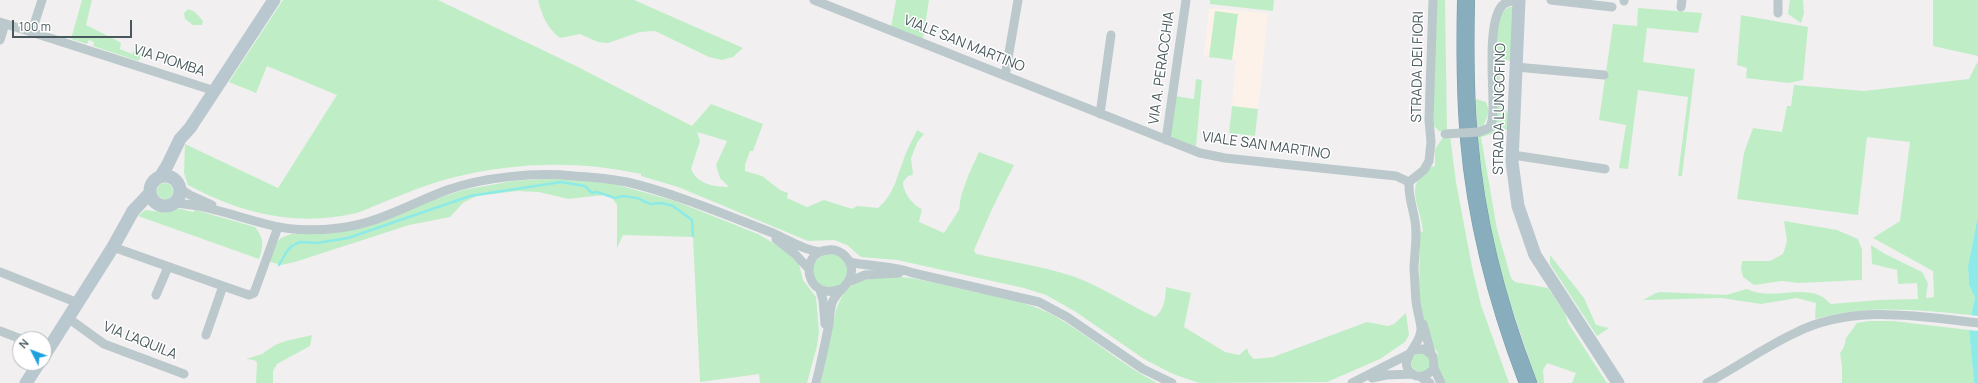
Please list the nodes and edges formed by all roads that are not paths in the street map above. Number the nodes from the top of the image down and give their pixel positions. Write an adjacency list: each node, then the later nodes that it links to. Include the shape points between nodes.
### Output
1 (42, 0): 15 (street)
2 (274, 0): 21 (main road)
3 (814, 0): 20 (street, VIALE SAN MARTINO)
4 (1018, 0): 20 (street)
5 (1186, 0): 25 (street, VIA A. PERACCHIA)
6 (1433, 0): 24 (street, STRADA DEI FIORI, via 1429,120)
7 (1455, 0): 69 (highway, via 1456,111 1467,214 1492,316)
8 (1466, 0): 70 (highway, via 1466,102 1477,203 1488,259 1502,309)
9 (1551, 0): 12 (street)
10 (1778, 0): 13 (street)
11 (1519, 1): 18 (main road, STRADA LUNGOFINO); 24 (street, bridge, via 1503,4 1495,17 1492,120 1489,128 1479,132)
12 (1612, 7)
13 (1778, 13)
14 (2, 23): 15 (street, VIA PIOMBA); 17 (street)
15 (32, 31): 21 (street, VIA PIOMBA)
16 (1111, 35): 22 (street)
17 (0, 40)
18 (1516, 67): 19 (street); 26 (main road, STRADA LUNGOFINO)
19 (1604, 75)
20 (1005, 76): 22 (street, VIALE SAN MARTINO)
21 (214, 91): 23 (main road)
22 (1100, 114): 25 (street, VIALE SAN MARTINO)
23 (186, 134): 28 (main road, via 180,139); 30 (main road, via 176,164)
24 (1431, 134): 29 (street, via 1429,161)
25 (1166, 140): 29 (street, VIALE SAN MARTINO, via 1209,156 1396,176)
26 (1513, 156): 27 (street); 71 (main road, STRADA LUNGOFINO, via 1518,206 1535,255)
27 (1605, 169)
28 (160, 177): 30 (main road, via 168,176); 31 (main road, via 152,183)
29 (1409, 182): 49 (street, via 1415,221 1414,269)
30 (177, 184): 32 (main road, via 179,196); 33 (street, via 190,195)
31 (153, 198): 32 (main road, via 168,206); 36 (main road, via 121,232)
32 (174, 202): 33 (street)
33 (230, 212): 34 (street)
34 (278, 227): 35 (street, via 296,230 342,228 382,217 450,190 476,183 524,176 571,175 626,182 673,195); 44 (street, via 254,293 249,295)
35 (759, 229): 37 (street, via 811,251); 40 (street, via 795,254)
36 (113, 248): 39 (street); 48 (main road)
37 (820, 252): 38 (street, via 837,250); 40 (street, via 812,259)
38 (849, 262): 42 (street); 43 (street, via 851,272)
39 (168, 267): 44 (street); 47 (street)
40 (809, 268): 46 (street, via 811,281)
41 (0, 272): 48 (street)
42 (914, 273): 43 (street, via 865,275); 66 (street, via 1039,302 1067,316 1143,369)
43 (848, 282): 45 (street)
44 (224, 286): 53 (street)
45 (840, 289): 46 (street, via 834,292); 56 (street, via 832,303)
46 (820, 290): 56 (street, via 823,300)
47 (156, 294)
48 (78, 303): 50 (main road)
49 (1418, 312): 57 (street, via 1420,334); 58 (street)
50 (68, 318): 55 (main road); 61 (street, VIA L'AQUILA, via 104,344)
51 (1978, 323): 72 (street, via 1892,314 1856,315 1822,322 1795,332)
52 (0, 331): 54 (street)
53 (206, 335)
54 (12, 336)
55 (52, 341)
56 (825, 341): 65 (street)
57 (1412, 352): 58 (street, via 1424,349); 62 (street, via 1407,363 1410,371); 63 (street)
58 (1431, 353): 59 (street, via 1435,360)
59 (1434, 368): 62 (street, via 1428,375); 68 (street)
60 (34, 371): 64 (main road)
61 (184, 374)
62 (1416, 375): 63 (street, via 1386,375); 67 (street)
63 (1355, 382)
64 (26, 383)
65 (816, 383)
66 (1172, 383)
67 (1430, 383)
68 (1441, 383)
69 (1516, 383)
70 (1528, 383)
71 (1618, 383)
72 (1707, 383)

